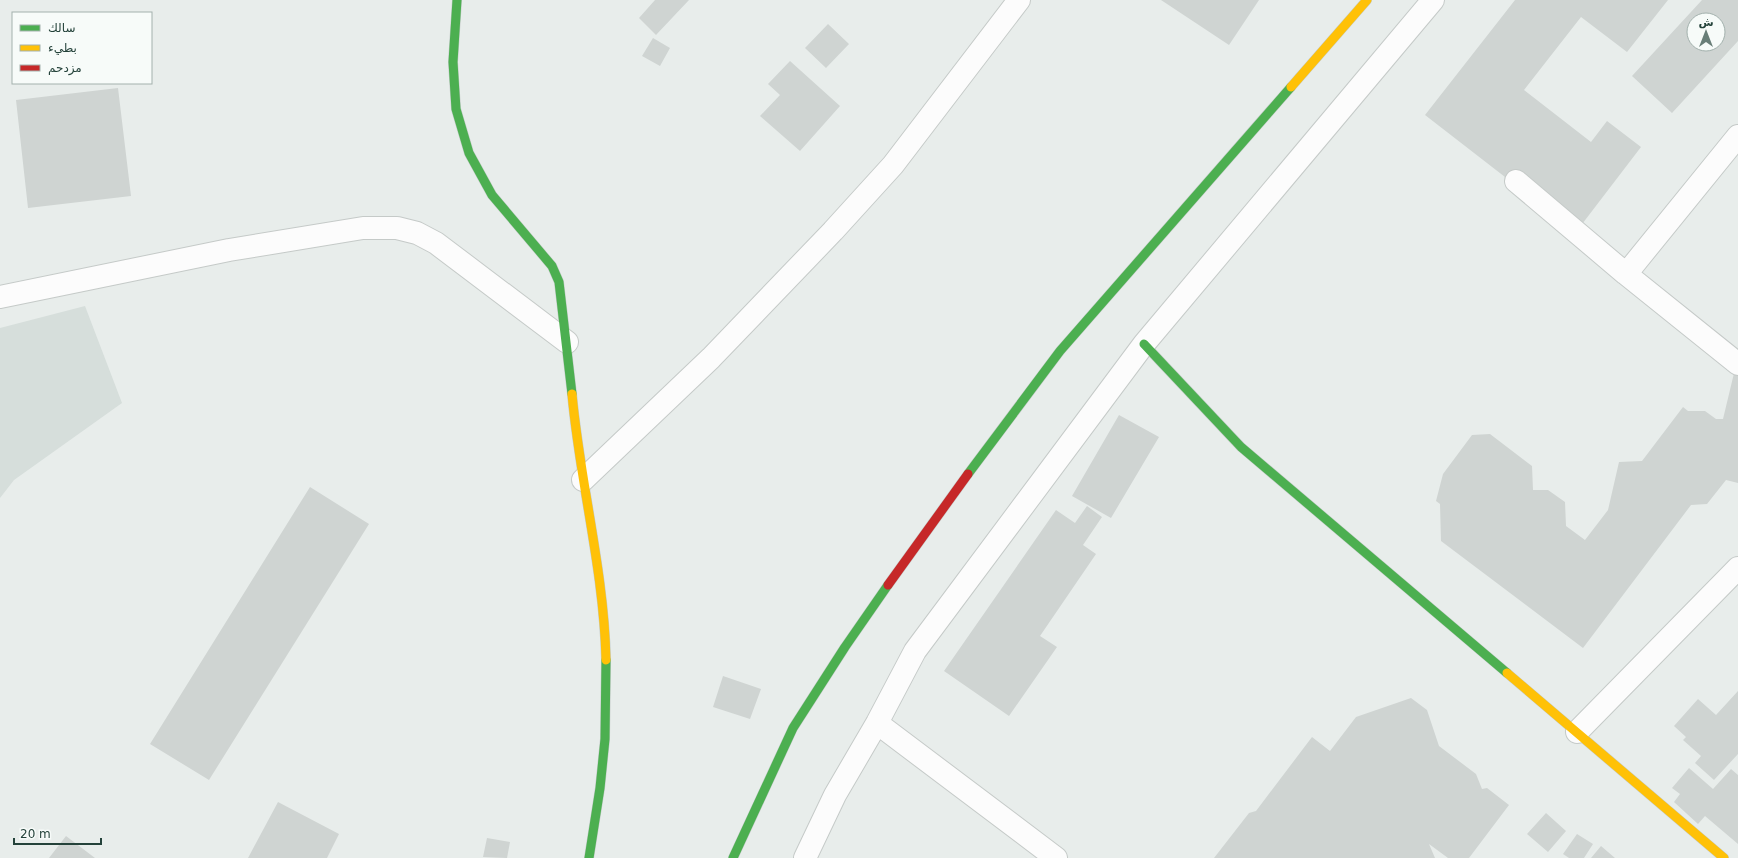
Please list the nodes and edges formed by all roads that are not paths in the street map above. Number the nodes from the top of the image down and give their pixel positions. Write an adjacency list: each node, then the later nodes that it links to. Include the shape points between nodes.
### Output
1 (457, 0): 9 (street, via 453,62 456,109 469,153 492,195 552,266 559,282)
2 (1019, 0): 12 (street, via 892,165 833,231 711,358)
3 (1367, 0): 17 (street, via 1060,351 929,527 845,647 793,728)
4 (1433, 0): 10 (street)
5 (1738, 136): 7 (street)
6 (1516, 181): 7 (street)
7 (1626, 274): 11 (street)
8 (0, 297): 9 (street, via 229,250 363,228 397,228 436,243)
9 (567, 342): 12 (street)
10 (1144, 344): 14 (street, via 915,651); 15 (street, via 1241,447)
11 (1738, 364)
12 (583, 480): 16 (street, via 600,580 606,686 605,739)
13 (1738, 568): 15 (street)
14 (877, 723): 18 (street, via 835,795); 19 (street)
15 (1577, 732): 20 (street)
16 (589, 858)
17 (732, 858)
18 (805, 858)
19 (1056, 858)
20 (1724, 858)

